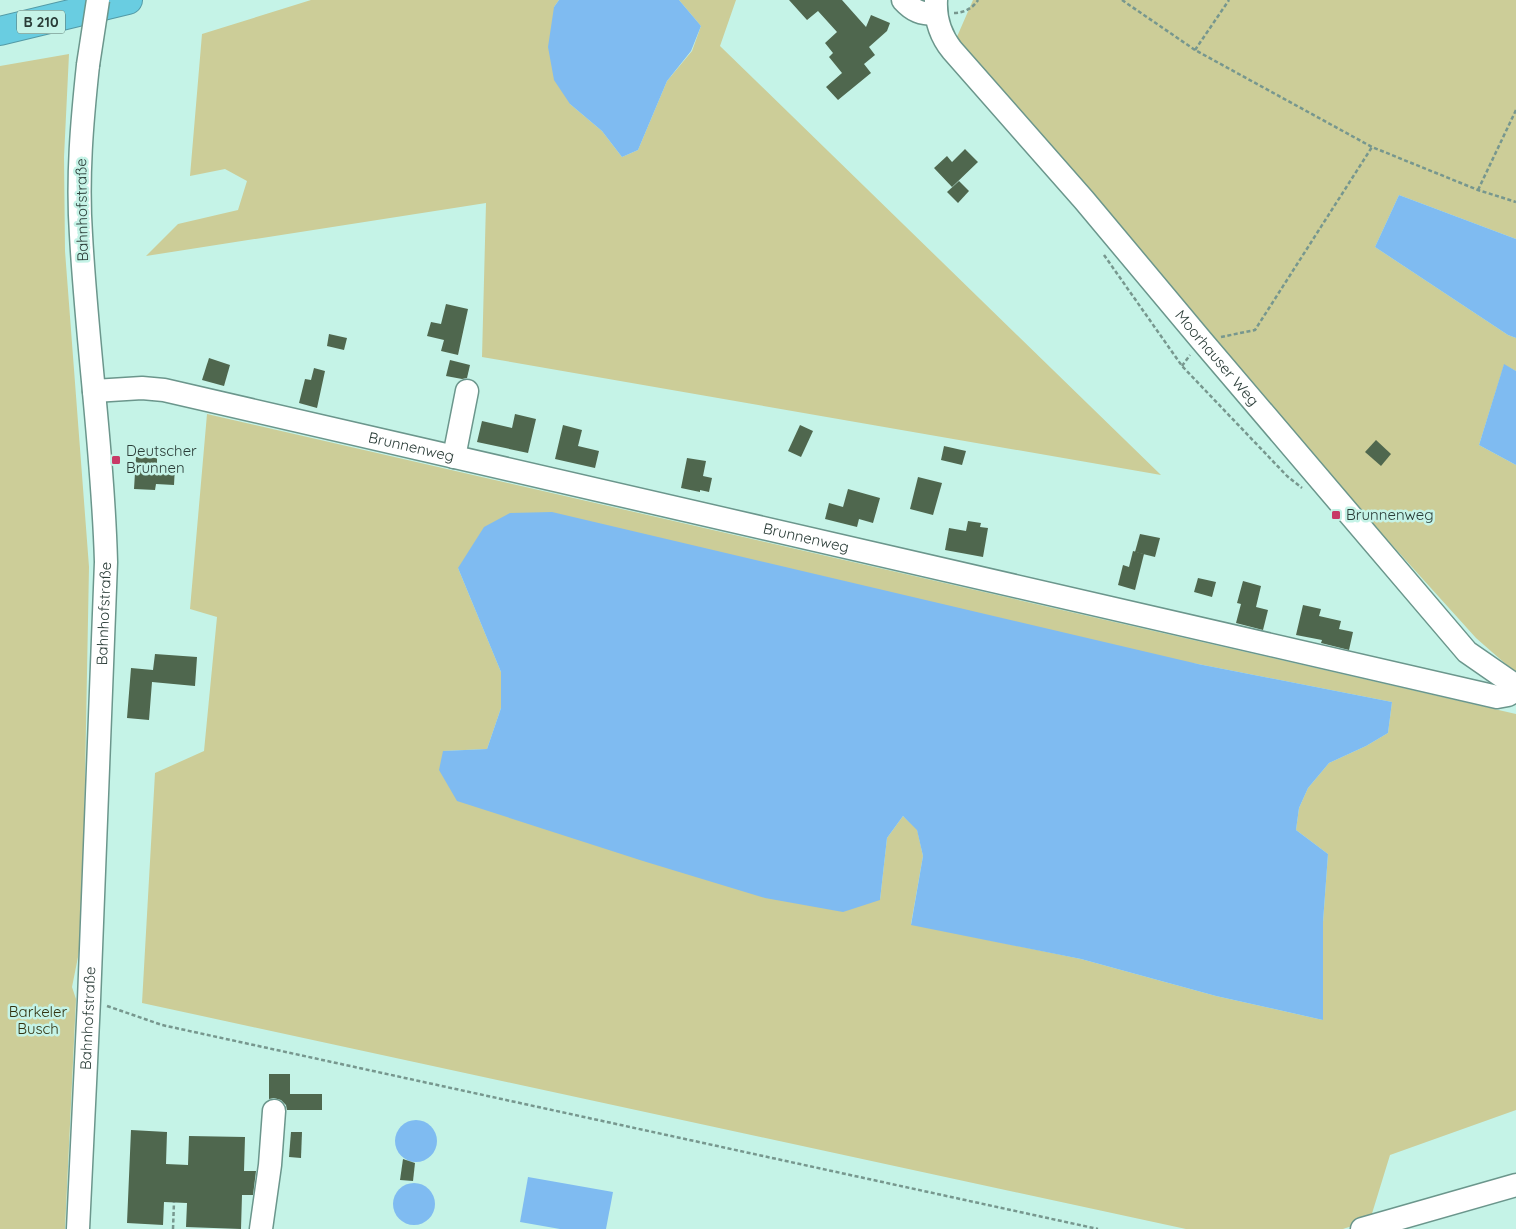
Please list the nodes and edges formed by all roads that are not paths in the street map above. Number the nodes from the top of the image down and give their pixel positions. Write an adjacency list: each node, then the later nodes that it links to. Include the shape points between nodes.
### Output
1 (98, 0): 7 (street, Bahnhofstraße, bridge, via 88,65 80,168 80,234)
2 (128, 0): 5 (highway, B 210)
3 (903, 0): 4 (street, via 924,14)
4 (936, 7): 9 (street, Moorhauser Weg, via 942,37 952,50 1084,200 1467,652)
5 (0, 31)
6 (467, 390): 8 (street)
7 (94, 391): 8 (street, Brunnenweg, via 164,390); 13 (street, Bahnhofstraße, via 106,562)
8 (454, 457): 10 (street, Brunnenweg, via 1497,697)
9 (1516, 686)
10 (1516, 690)
11 (274, 1111): 14 (street)
12 (1516, 1185): 15 (street)
13 (78, 1229)
14 (261, 1229)
15 (1362, 1229)

